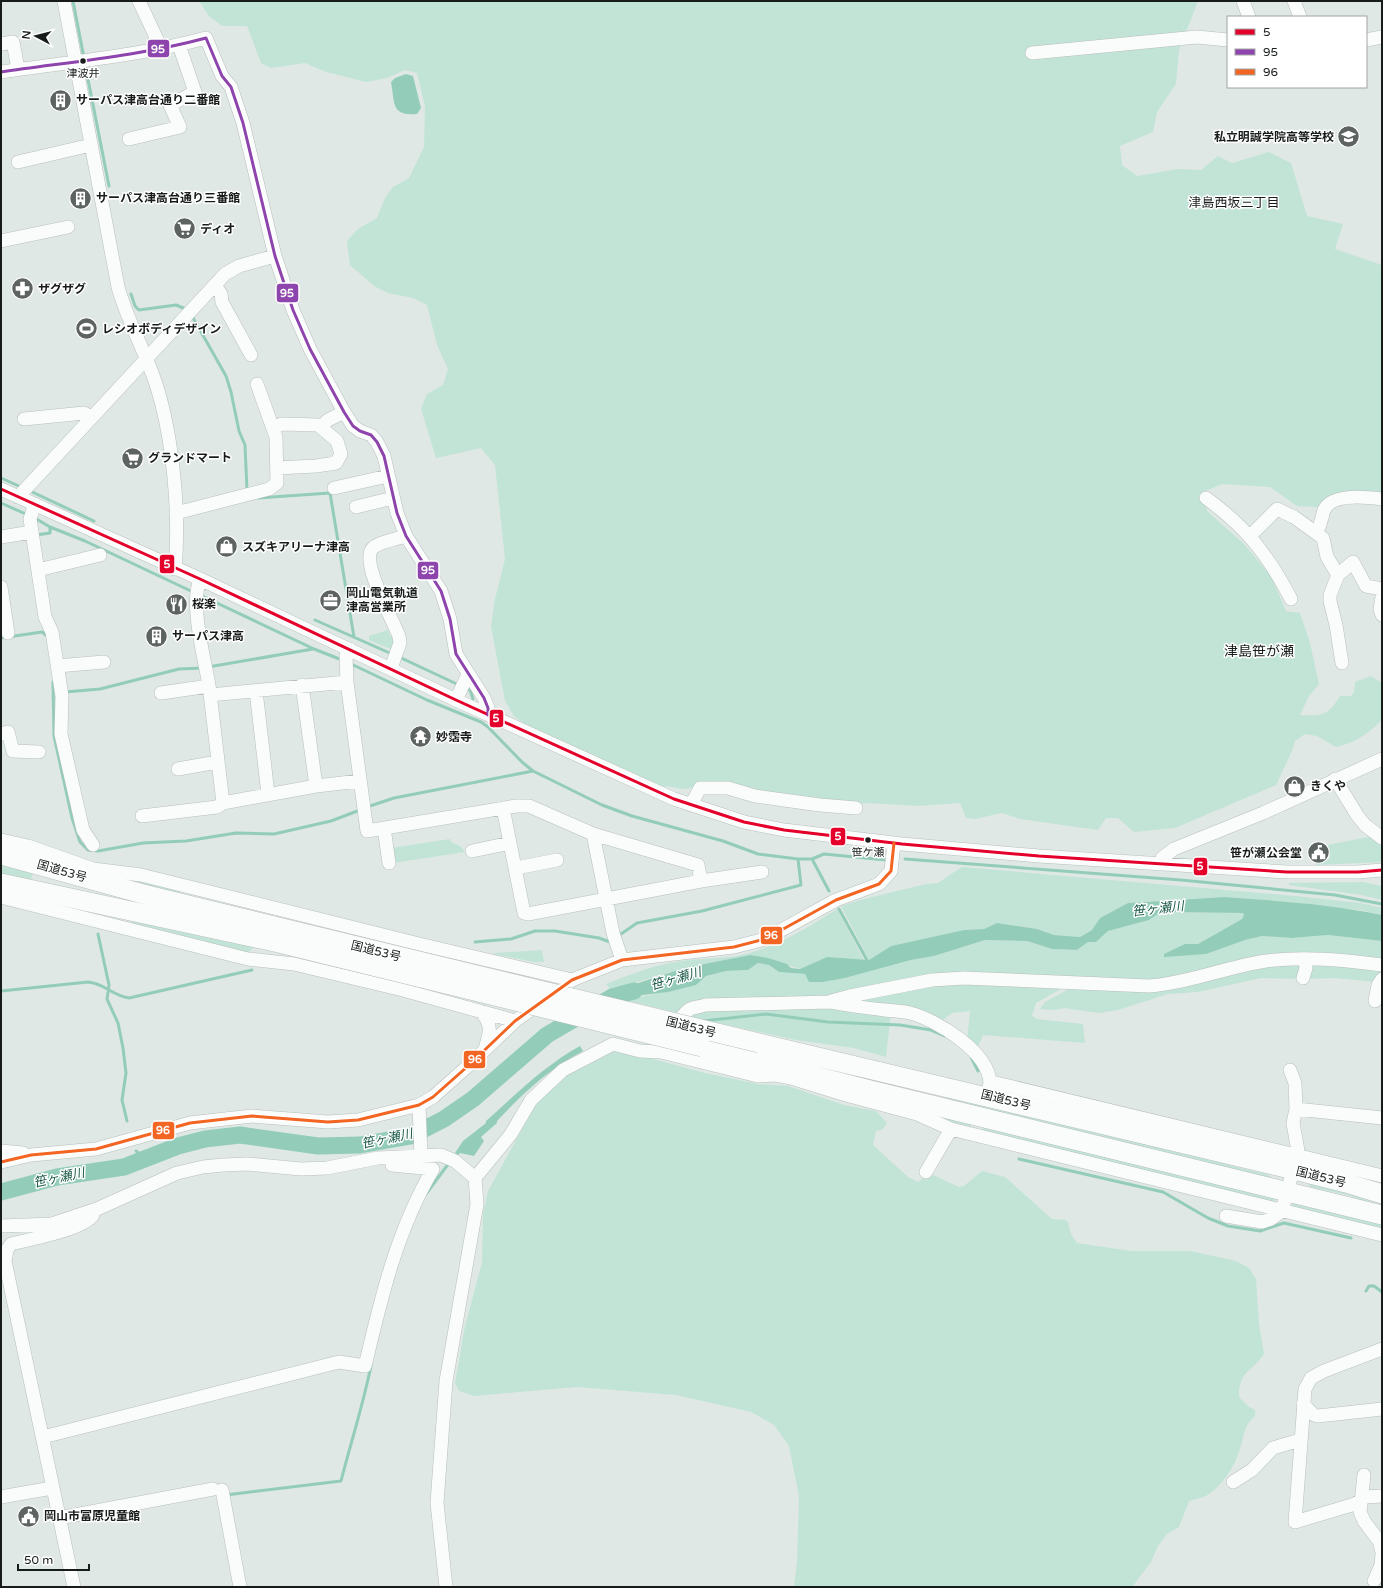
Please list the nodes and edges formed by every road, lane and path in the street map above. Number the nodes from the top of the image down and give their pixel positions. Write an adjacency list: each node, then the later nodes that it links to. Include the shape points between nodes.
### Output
1 (64, 1): 14 (street)
2 (139, 1): 12 (street)
3 (1243, 1): 5 (street)
4 (1294, 1): 6 (street)
5 (1249, 16)
6 (1300, 16)
7 (1382, 37): 9 (street)
8 (1227, 40): 13 (street, via 1197,37)
9 (1367, 40)
10 (1, 44): 15 (street, via 13,42)
11 (178, 45): 12 (street); 17 (street, via 195,92 170,104 180,127); 22 (street, via 206,38 222,76 231,87 243,123)
12 (161, 48): 14 (street)
13 (1032, 53)
14 (81, 61): 15 (street); 18 (street)
15 (18, 69): 16 (street)
16 (1, 72)
17 (129, 139)
18 (91, 145): 19 (street); 25 (street, via 119,290)
19 (18, 162)
20 (68, 227): 21 (street)
21 (1, 241)
22 (275, 256): 23 (street, via 239,266 225,274); 27 (street, via 310,349)
23 (215, 285): 24 (street); 25 (street)
24 (251, 355)
25 (146, 360): 28 (street); 41 (street, via 156,384 165,422)
26 (257, 384): 31 (street)
27 (344, 412): 30 (street, via 328,420); 33 (street, via 353,426 371,435 377,442 384,456)
28 (92, 416): 29 (street, via 84,413); 36 (street)
29 (24, 419)
30 (321, 427): 31 (street, via 282,424); 32 (street, via 337,441 341,454 336,463)
31 (273, 428): 32 (street, via 276,437)
32 (277, 468): 41 (street, via 277,483 269,489)
33 (388, 476): 34 (street); 37 (street)
34 (334, 488)
35 (1, 489): 36 (street)
36 (23, 491): 42 (street)
37 (393, 498): 40 (street); 44 (street)
38 (1206, 498): 45 (street)
39 (1382, 499): 43 (street, via 1346,497 1331,503 1324,509 1322,523)
40 (356, 507)
41 (176, 513): 48 (street)
42 (33, 523): 46 (street); 48 (street); 49 (street)
43 (1316, 533): 45 (street, via 1294,517 1277,509); 50 (street, via 1323,538 1327,557)
44 (406, 536): 59 (street, via 377,546 372,549 370,556 376,586 399,636 400,643); 65 (street, via 441,591 450,619)
45 (1250, 536): 55 (street, via 1277,573)
46 (1, 538)
47 (100, 555): 49 (street)
48 (175, 569): 52 (street)
49 (38, 570): 62 (street, via 45,617 52,632)
50 (1338, 575): 53 (street, via 1353,562 1366,586); 61 (street, via 1330,601)
51 (1, 587): 57 (street)
52 (198, 589): 58 (street); 66 (street)
53 (1382, 589)
54 (1382, 597): 56 (street)
55 (1291, 600)
56 (1382, 615)
57 (8, 633)
58 (348, 658): 59 (street); 63 (street)
59 (394, 659): 65 (street)
60 (104, 662): 62 (street)
61 (1342, 663)
62 (57, 666): 90 (street, via 62,696 60,734 83,830)
63 (347, 682): 64 (street); 76 (street)
64 (302, 685): 67 (street); 77 (street)
65 (463, 687): 69 (street); 69 (street, via 484,698)
66 (209, 691): 67 (street); 68 (street); 73 (street)
67 (256, 691): 78 (street)
68 (161, 693)
69 (488, 715): 80 (street)
70 (1, 734): 71 (street, via 8,732 13,751)
71 (39, 752)
72 (1382, 759): 75 (street)
73 (217, 762): 74 (street); 79 (street)
74 (178, 769)
75 (1335, 779): 86 (street, via 1357,816); 95 (street, via 1263,813 1174,849 1162,858)
76 (360, 780): 77 (street); 84 (street, via 366,831)
77 (316, 786): 78 (street)
78 (268, 794): 79 (street)
79 (223, 803): 83 (street, via 217,807)
80 (691, 805): 82 (street, via 700,788 721,787 755,796); 89 (street, via 750,823 784,830)
81 (503, 808): 84 (street); 85 (street, via 530,806); 88 (street)
82 (856, 808)
83 (142, 816)
84 (384, 828): 94 (street)
85 (593, 834): 101 (street, via 698,865); 104 (street)
86 (1382, 838)
87 (1, 840): 107 (street, via 28,846 93,869 141,875)
88 (510, 843): 91 (street); 96 (street)
89 (894, 843): 95 (street); 109 (street, via 891,871 879,884 836,900 765,939 734,947)
90 (92, 845)
91 (472, 851)
92 (1, 855): 106 (highway, 国道53号)
93 (557, 860): 96 (street)
94 (389, 863)
95 (1162, 864): 99 (street, via 1287,872)
96 (516, 868): 104 (street, via 524,912 528,914)
97 (1382, 870): 99 (street)
98 (762, 872): 101 (street)
99 (1358, 872): 100 (street)
100 (1382, 879)
101 (700, 881): 104 (street)
102 (1, 883): 105 (highway, 国道53号)
103 (1, 898): 105 (street)
104 (606, 900): 109 (street, via 614,938)
105 (129, 919): 106 (highway, 国道53号); 114 (street, via 248,959 294,964)
106 (274, 934): 122 (highway, 国道53号, bridge, via 759,1043); 125 (highway, 国道53号, bridge, via 702,1047)
107 (415, 943): 113 (street); 114 (street)
108 (1305, 959): 110 (street, via 1344,960); 111 (street); 116 (street, via 1265,961 1169,984 1149,986 964,978 932,980)
109 (622, 960): 113 (street)
110 (1382, 965)
111 (1303, 978)
112 (1382, 979): 115 (street)
113 (572, 980): 118 (street)
114 (403, 990): 117 (street)
115 (1375, 1001)
116 (830, 1002): 120 (street, via 705,1005 690,1009); 122 (street, via 850,1007 910,1013 940,1026 970,1047 989,1074)
117 (480, 1011): 118 (street); 119 (street, via 487,1018 489,1025)
118 (515, 1021): 119 (street)
119 (485, 1049): 123 (street)
120 (661, 1052): 127 (street, via 758,1076 775,1075 791,1078 918,1114); 137 (street, via 613,1044 563,1070 531,1100 511,1134)
121 (1290, 1070): 124 (street, via 1295,1084)
122 (989, 1089): 134 (highway, 国道53号)
123 (419, 1108): 130 (street); 131 (street, via 358,1120 328,1122 252,1116 219,1119 190,1123 96,1149)
124 (1296, 1109): 126 (street); 134 (street, via 1293,1123)
125 (977, 1116): 128 (street); 138 (highway, 国道53号)
126 (1382, 1118)
127 (951, 1129): 128 (street); 135 (street)
128 (973, 1135): 141 (street)
129 (1, 1151): 131 (street)
130 (421, 1154): 132 (street); 137 (street, via 451,1159)
131 (31, 1155): 133 (street)
132 (378, 1158): 140 (street, via 327,1168 301,1169 247,1164 203,1167 177,1173); 149 (street, via 392,1165 433,1169 407,1222 390,1269 365,1366 340,1362)
133 (1, 1162)
134 (1295, 1163): 136 (street); 138 (street); 139 (highway, 国道53号)
135 (926, 1172)
136 (1382, 1176)
137 (475, 1178): 162 (street, via 477,1204 446,1381 437,1503)
138 (1288, 1192): 141 (street); 142 (highway, 国道53号)
139 (1382, 1194)
140 (97, 1209): 144 (street, via 52,1224); 149 (street, via 91,1219 70,1229 11,1244 7,1250 5,1260)
141 (1282, 1211): 143 (street, via 1262,1222); 145 (street)
142 (1382, 1215)
143 (1226, 1216)
144 (1, 1226)
145 (1382, 1235)
146 (1382, 1349): 147 (street, via 1311,1378 1304,1389)
147 (1303, 1404): 148 (street, via 1318,1416); 150 (street)
148 (1382, 1409)
149 (43, 1436): 153 (street)
150 (1300, 1440): 152 (street, via 1273,1448 1252,1470); 156 (street, via 1295,1522)
151 (1364, 1475): 156 (street)
152 (1233, 1482)
153 (52, 1488): 155 (street); 157 (street)
154 (1382, 1496): 156 (street, via 1365,1497)
155 (1, 1497)
156 (1361, 1500): 158 (street, via 1360,1512 1379,1541)
157 (59, 1518): 160 (street); 161 (street, via 220,1492)
158 (1382, 1553): 159 (street, via 1381,1565)
159 (1374, 1581)
160 (74, 1587)
161 (240, 1587)
162 (446, 1587)

